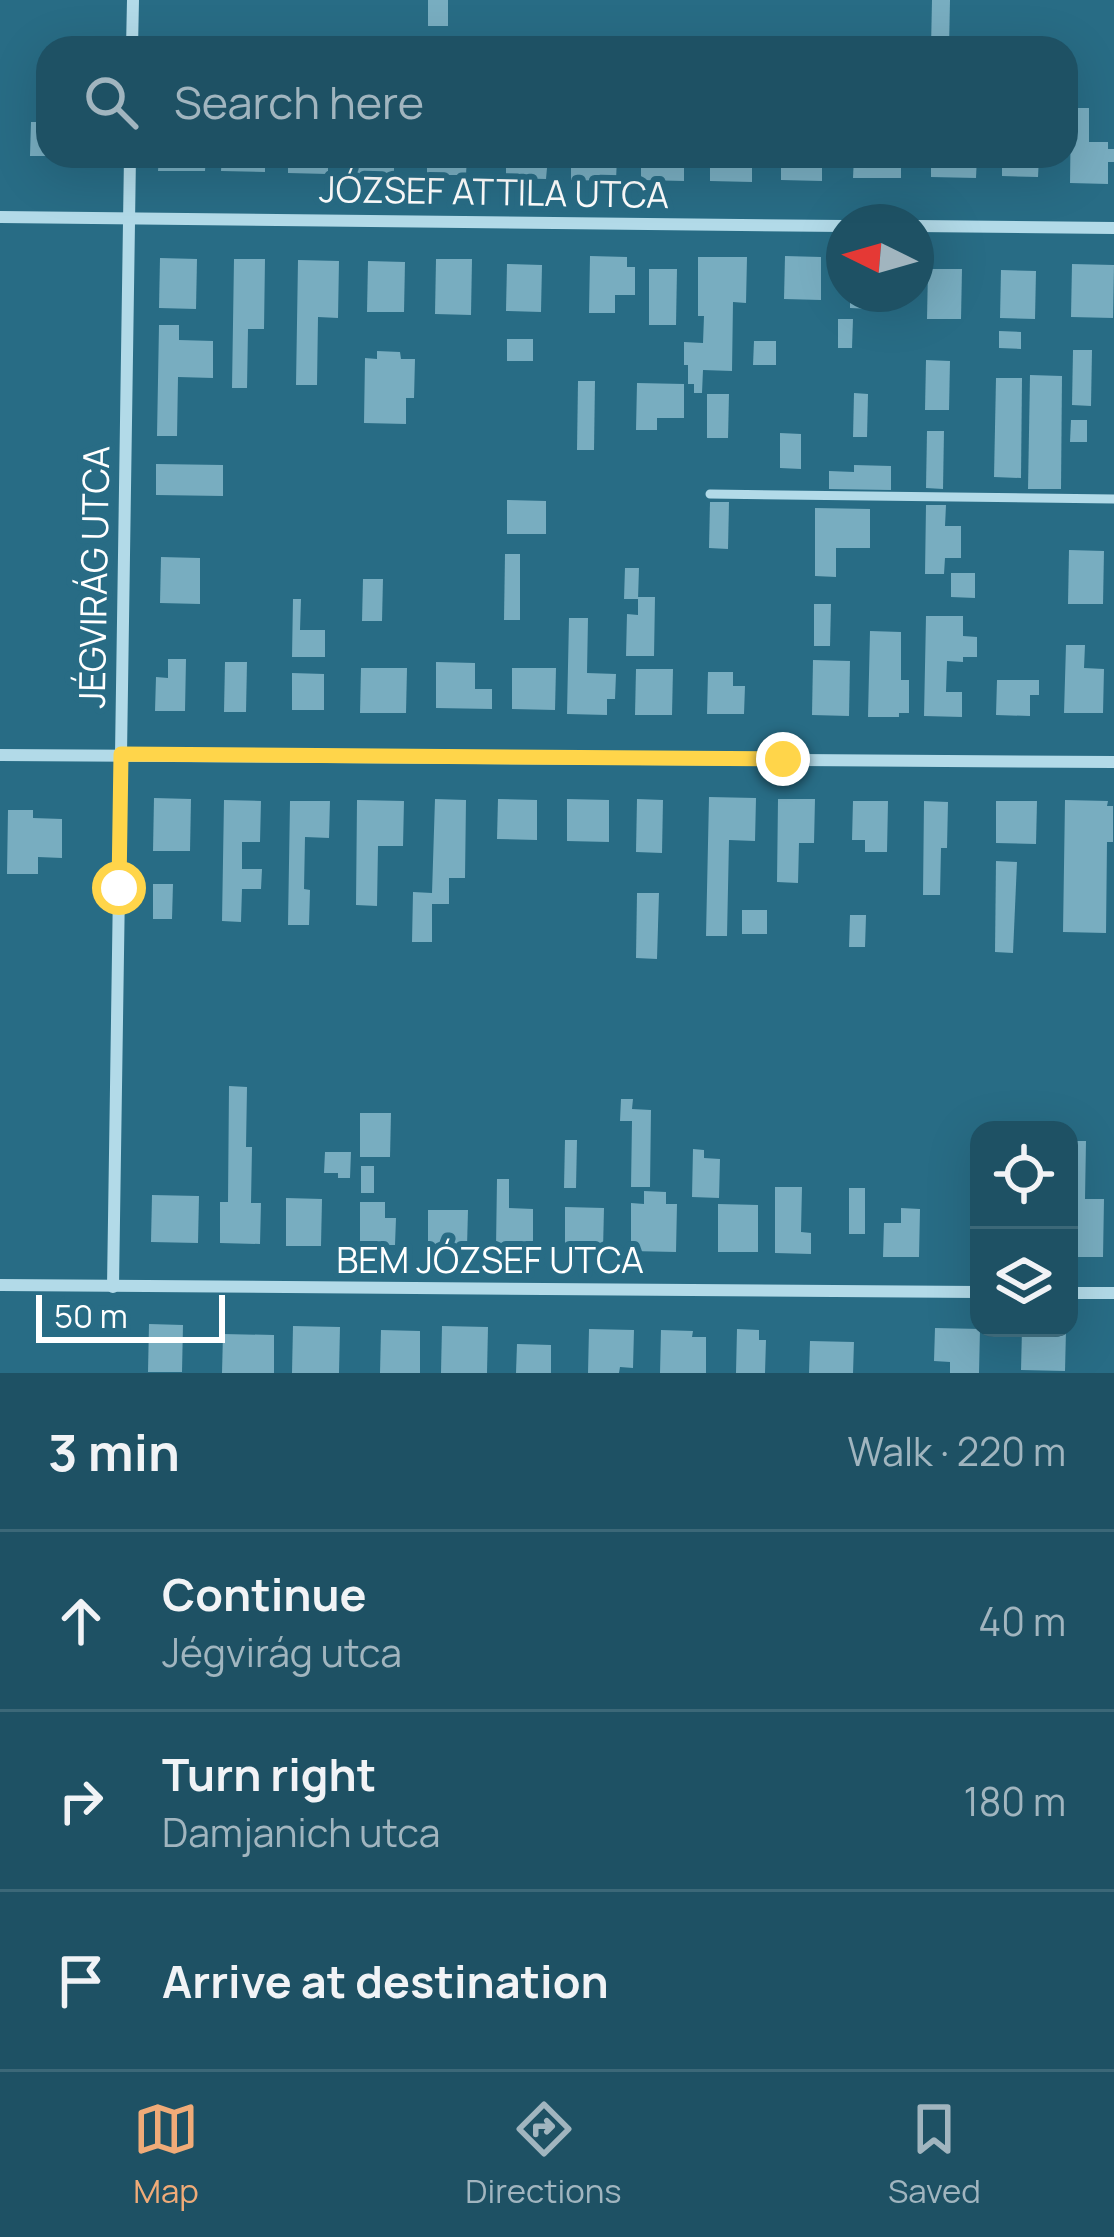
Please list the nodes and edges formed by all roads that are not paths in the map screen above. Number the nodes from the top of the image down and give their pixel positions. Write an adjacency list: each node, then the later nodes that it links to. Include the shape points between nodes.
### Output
1 (133, 0): 2 (street)
2 (132, 36)
3 (130, 168): 5 (street, JÉGVIRÁG UTCA)
4 (0, 217): 5 (street, JÓZSEF ATTILA UTCA)
5 (129, 219): 6 (street, JÓZSEF ATTILA UTCA); 11 (street, JÉGVIRÁG UTCA)
6 (826, 226)
7 (934, 226): 8 (street)
8 (1114, 228)
9 (710, 494): 10 (lane)
10 (1114, 499)
11 (121, 754): 12 (street); 13 (street); 15 (street, JÉGVIRÁG UTCA)
12 (0, 755)
13 (1114, 762)
14 (0, 1285): 15 (street, BEM JÓZSEF UTCA)
15 (113, 1287): 16 (street, BEM JÓZSEF UTCA)
16 (970, 1292)
17 (1078, 1293): 18 (street)
18 (1114, 1293)

